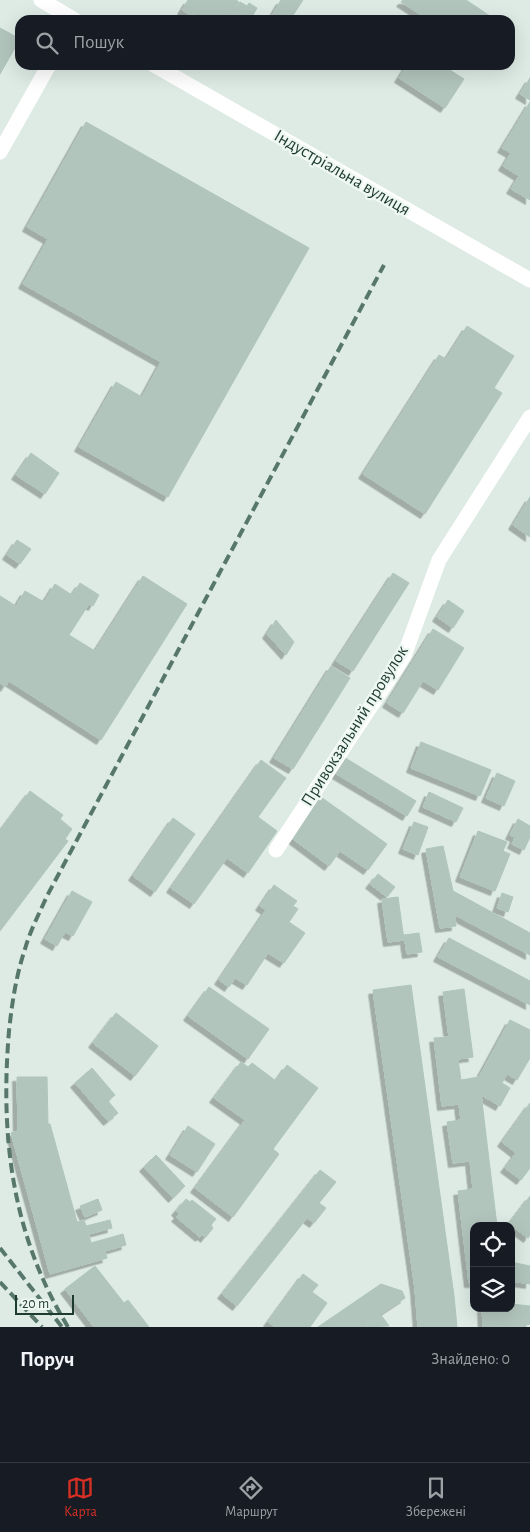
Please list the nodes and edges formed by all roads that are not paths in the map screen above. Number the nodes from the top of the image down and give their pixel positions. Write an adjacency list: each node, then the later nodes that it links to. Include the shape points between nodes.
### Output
1 (41, 0): 2 (street)
2 (66, 15)
3 (46, 70): 5 (street)
4 (163, 70): 6 (street, Індустріальна вулиця)
5 (0, 152)
6 (530, 280)
7 (530, 417): 8 (street, Привокзальний провулок, via 439,560 404,656)
8 (276, 850)

